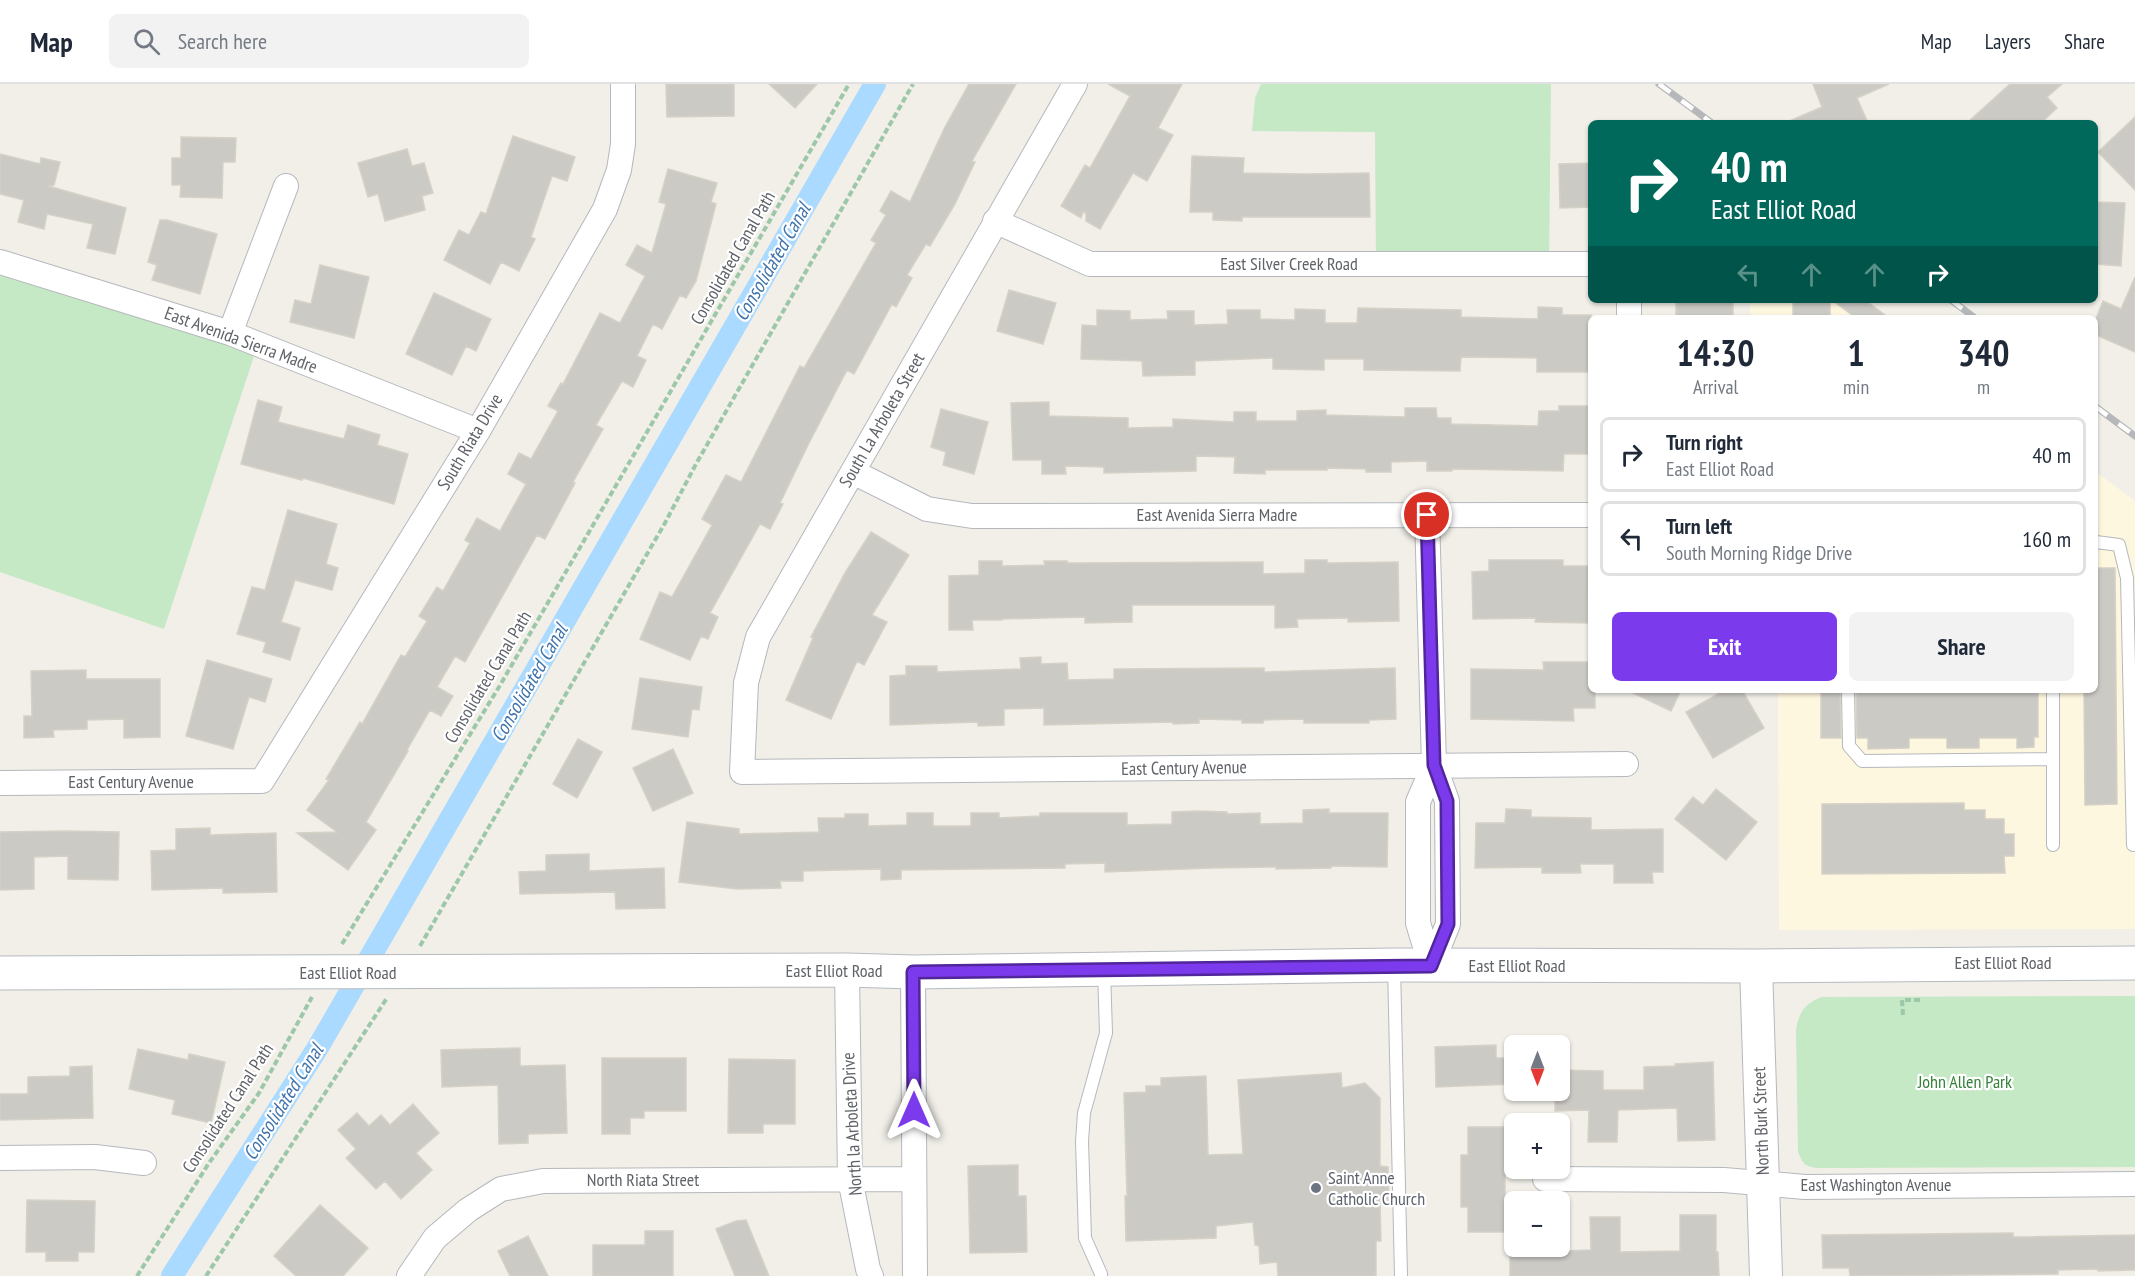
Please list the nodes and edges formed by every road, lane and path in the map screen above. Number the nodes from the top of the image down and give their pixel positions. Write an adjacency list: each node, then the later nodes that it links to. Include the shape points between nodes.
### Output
1 (623, 84): 10 (street, South Riata Drive, via 623,144 619,170 605,209)
2 (849, 84): 33 (path, Consolidated Canal Path)
3 (913, 84): 34 (path, via 665,523 426,935)
4 (1075, 84): 6 (street, South La Arboleta Street)
5 (285, 186): 9 (street)
6 (995, 221): 8 (street, East Silver Creek Road, via 1090,264); 11 (street, South La Arboleta Street)
7 (0, 262): 9 (street, East Avenida Sierra Madre)
8 (1588, 264)
9 (230, 333): 10 (street, East Avenida Sierra Madre)
10 (478, 431): 21 (street, South Riata Drive)
11 (853, 472): 12 (street, East Avenida Sierra Madre, via 927,509 972,516); 20 (street, South La Arboleta Street, via 758,637 746,683)
12 (1427, 515): 13 (street, East Avenida Sierra Madre); 19 (street)
13 (1588, 515)
14 (2098, 542): 24 (lane, via 2119,545 2127,578)
15 (1848, 693): 17 (lane, via 1848,746 1862,761)
16 (2053, 693): 17 (lane)
17 (2053, 759): 23 (lane)
18 (1626, 764): 19 (street, East Century Avenue)
19 (1434, 765): 20 (street, East Century Avenue); 27 (street, via 1418,802 1418,923)
20 (742, 772)
21 (262, 781): 22 (street, East Century Avenue)
22 (0, 783)
23 (2053, 845)
24 (2133, 845)
25 (2135, 963): 28 (main road, East Elliot Road)
26 (1394, 965): 27 (main road, East Elliot Road); 29 (main road, East Elliot Road); 50 (lane)
27 (1431, 966): 28 (main road, East Elliot Road)
28 (1756, 966): 42 (street, North Burk Street)
29 (1104, 969): 31 (main road, East Elliot Road); 44 (lane, via 1106,1033 1084,1113 1082,1141 1085,1238)
30 (847, 970): 31 (main road, East Elliot Road); 34 (main road, East Elliot Road); 39 (street, North la Arboleta Drive)
31 (913, 972): 40 (street)
32 (0, 973): 33 (main road, East Elliot Road)
33 (332, 973): 34 (main road, East Elliot Road); 45 (path, Consolidated Canal Path, via 259,1093)
34 (398, 973): 46 (path, via 376,1014)
35 (1922, 1000): 36 (path, via 1902,1000)
36 (1903, 1015)
37 (0, 1158): 38 (street, via 95,1157)
38 (144, 1163)
39 (850, 1179): 40 (street, North Riata Street); 47 (street, North Riata Street, via 543,1181 501,1189 435,1238); 48 (street, North la Arboleta Drive)
40 (914, 1179): 49 (street)
41 (1545, 1179): 42 (street, East Washington Avenue)
42 (1762, 1182): 43 (street, East Washington Avenue, via 1805,1187); 51 (street, North Burk Street)
43 (2135, 1184)
44 (1101, 1274)
45 (137, 1276)
46 (206, 1276)
47 (409, 1276)
48 (871, 1276)
49 (915, 1276)
50 (1401, 1276)
51 (1766, 1276)

